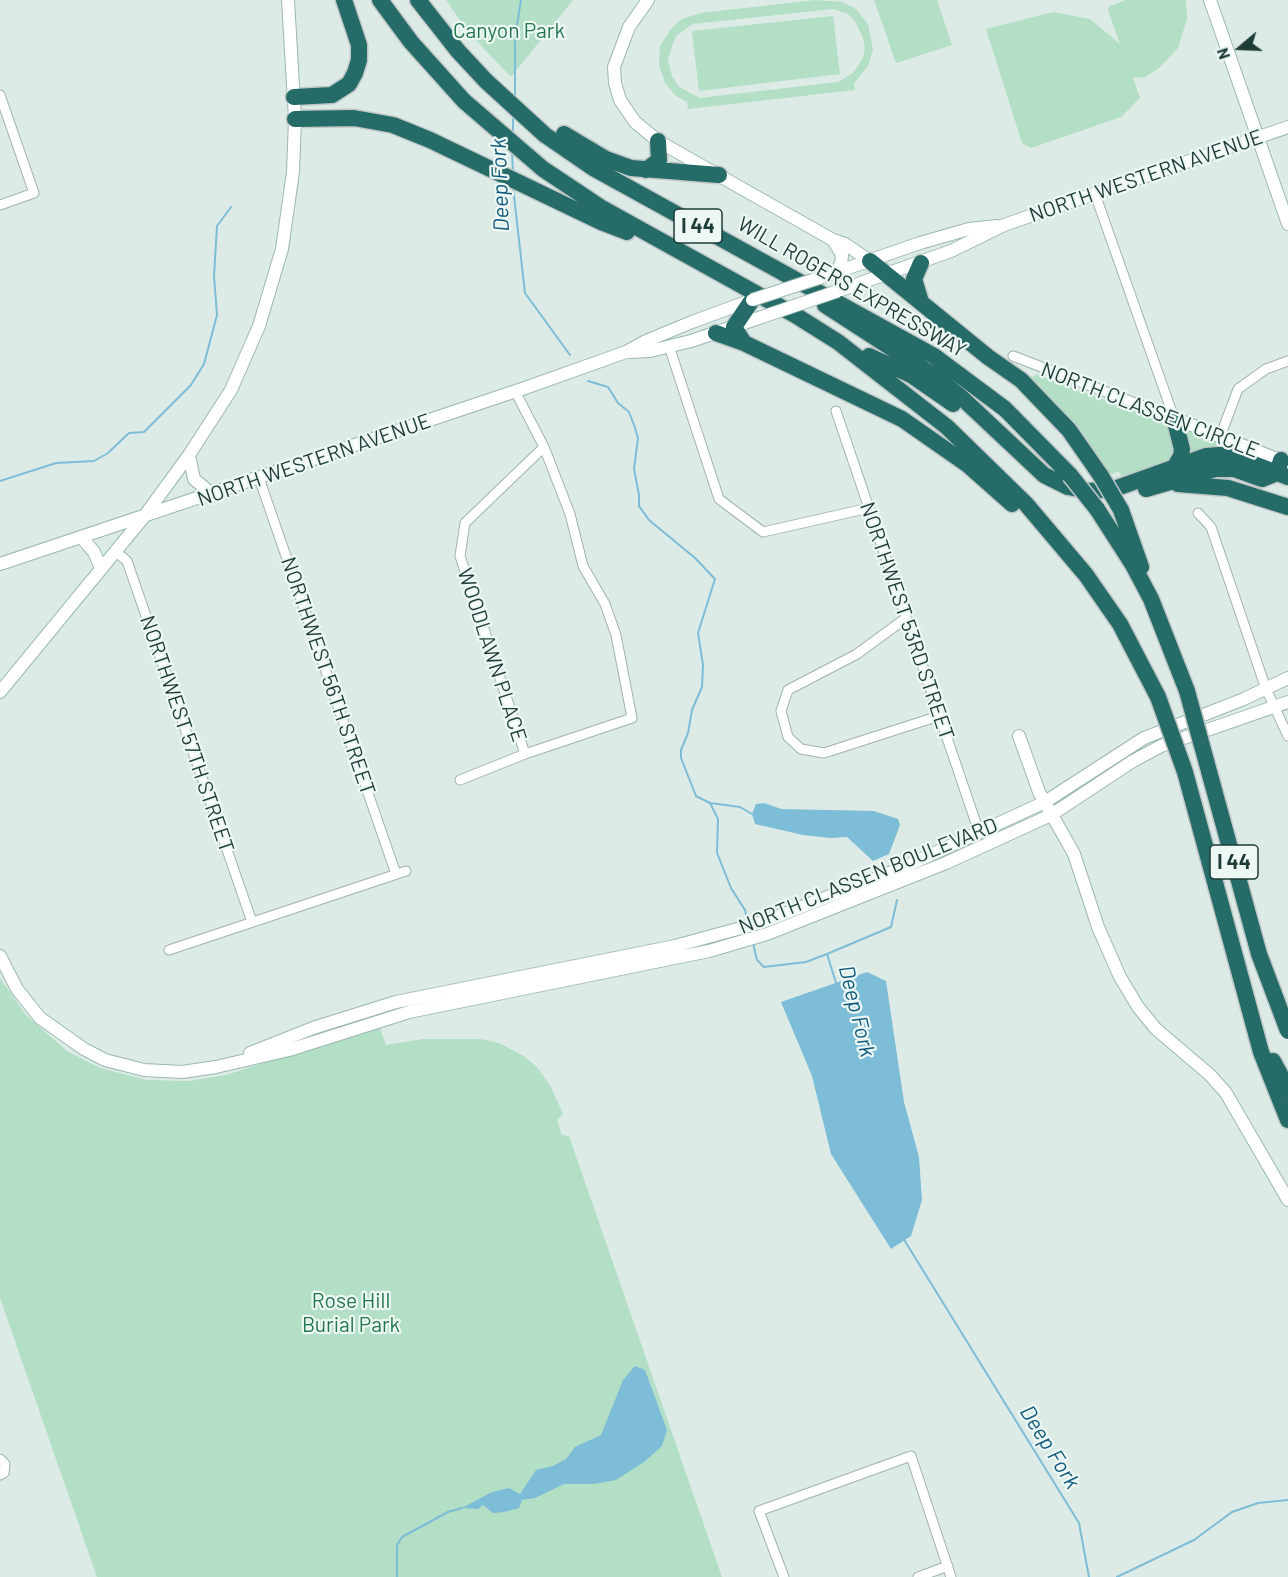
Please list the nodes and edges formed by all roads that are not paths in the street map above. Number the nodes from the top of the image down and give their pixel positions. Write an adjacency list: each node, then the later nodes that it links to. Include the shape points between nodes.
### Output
1 (288, 0): 8 (main road)
2 (344, 0): 8 (highway, via 359,45 355,74 349,84 332,95)
3 (381, 0): 21 (highway, I 44, via 430,64 482,119 543,169)
4 (648, 0): 13 (main road, via 624,36 614,76 620,100 629,115)
5 (1210, 0): 12 (main road)
6 (423, 6): 11 (highway, WILL ROGERS EXPRESSWAY / I 44, via 489,77)
7 (0, 95): 17 (street, via 34,193)
8 (294, 97): 9 (main road)
9 (295, 119): 21 (highway, via 354,118 393,125 601,222); 45 (main road, via 289,212 271,291 240,373)
10 (1288, 127): 12 (main road, NORTH WESTERN AVENUE)
11 (549, 130): 14 (highway, via 606,159); 22 (highway, WILL ROGERS EXPRESSWAY / I 44, via 593,168)
12 (1257, 137): 16 (main road, NORTH WESTERN AVENUE); 18 (main road)
13 (657, 141): 14 (highway, via 659,160); 15 (main road)
14 (646, 170): 15 (highway)
15 (720, 175): 20 (main road)
16 (1095, 194): 19 (main road, NORTH WESTERN AVENUE); 41 (street)
17 (0, 205)
18 (1288, 224)
19 (1004, 225): 23 (main road, NORTH WESTERN AVENUE, via 969,229); 24 (main road, NORTH WESTERN AVENUE)
20 (839, 242): 23 (main road); 25 (main road); 26 (main road, via 842,257)
21 (673, 248): 33 (highway, I 44)
22 (759, 260): 46 (highway, via 936,377 1053,480 1068,487 1102,491); 63 (highway, WILL ROGERS EXPRESSWAY / I 44, bridge, via 934,356 1005,409 1070,475 1097,510)
23 (870, 261): 25 (main road, NORTH WESTERN AVENUE); 27 (highway)
24 (921, 263): 27 (main road, NORTH WESTERN AVENUE); 29 (highway, via 914,279)
25 (853, 267): 26 (main road, NORTH WESTERN AVENUE); 28 (main road)
26 (835, 273): 30 (main road, NORTH WESTERN AVENUE, bridge)
27 (887, 275): 28 (main road, NORTH WESTERN AVENUE); 29 (highway)
28 (841, 289): 31 (main road, NORTH WESTERN AVENUE, bridge)
29 (921, 303): 63 (highway, bridge, via 1030,389 1069,430 1121,510)
30 (746, 304): 31 (highway); 36 (main road, NORTH WESTERN AVENUE, via 646,340)
31 (734, 327): 32 (main road, NORTH WESTERN AVENUE); 34 (highway)
32 (716, 333): 34 (highway); 35 (main road, NORTH WESTERN AVENUE)
33 (838, 342): 50 (highway, via 928,386 985,432 1030,477 1057,494 1101,502); 60 (highway, I 44, via 947,427 1000,477)
34 (744, 344): 60 (highway, via 928,435)
35 (669, 346): 36 (main road, NORTH WESTERN AVENUE); 55 (street, via 719,499 764,532)
36 (626, 352): 39 (main road, NORTH WESTERN AVENUE)
37 (1013, 356): 41 (street, NORTH CLASSEN CIRCLE)
38 (1288, 361): 42 (street, via 1266,369 1238,389)
39 (515, 392): 43 (street); 49 (main road, NORTH WESTERN AVENUE)
40 (836, 411): 55 (street, NORTHWEST 53RD STREET)
41 (1174, 418): 42 (main road, NORTH CLASSEN CIRCLE); 46 (highway, via 1182,449)
42 (1220, 437): 44 (main road, NORTH CLASSEN CIRCLE)
43 (544, 447): 73 (street, WOODLAWN PLACE, via 465,523 460,556); 73 (street, via 570,514 583,566 605,604 616,635 632,718)
44 (1263, 454): 47 (highway)
45 (189, 455): 52 (main road, via 194,479); 57 (main road)
46 (1174, 468): 47 (highway, via 1219,454)
47 (1284, 468): 48 (highway, via 1262,479 1234,469); 51 (highway)
48 (1204, 472): 50 (highway); 53 (highway)
49 (259, 478): 52 (main road, NORTH WESTERN AVENUE); 81 (street, NORTHWEST 56TH STREET)
50 (1159, 485): 54 (highway, via 1228,488)
51 (1288, 486)
52 (212, 494): 57 (main road, NORTH WESTERN AVENUE)
53 (1288, 498)
54 (1288, 507)
55 (869, 508): 64 (street, NORTHWEST 53RD STREET)
56 (1198, 513): 66 (street, via 1211,526)
57 (142, 518): 58 (main road, NORTH WESTERN AVENUE); 59 (main road)
58 (82, 538): 61 (main road, NORTH WESTERN AVENUE); 62 (main road)
59 (115, 551): 62 (main road); 82 (street, NORTHWEST 57TH STREET, via 127,561)
60 (1069, 553): 86 (highway, I 44, bridge, via 1120,624 1158,697 1185,772)
61 (0, 564)
62 (101, 568): 67 (main road)
63 (1151, 599): 87 (highway, WILL ROGERS EXPRESSWAY / I 44, bridge, via 1187,691 1259,954)
64 (906, 618): 70 (street, NORTHWEST 53RD STREET); 70 (street, via 857,654 788,690 781,711 788,737 801,749 824,753)
65 (1288, 678): 66 (main road, NORTH CLASSEN BOULEVARD)
66 (1266, 689): 69 (street); 75 (main road, NORTH CLASSEN BOULEVARD, via 1144,738)
67 (0, 692)
68 (1288, 702): 69 (main road, NORTH CLASSEN BOULEVARD)
69 (1273, 708): 72 (street); 76 (main road, NORTH CLASSEN BOULEVARD, via 1161,746 1133,760)
70 (939, 716): 77 (street, NORTHWEST 53RD STREET)
71 (1019, 736): 75 (main road)
72 (1288, 736)
73 (525, 754): 74 (street)
74 (460, 780)
75 (1045, 802): 76 (main road); 77 (main road, NORTH CLASSEN BOULEVARD)
76 (1051, 815): 79 (main road, NORTH CLASSEN BOULEVARD); 90 (main road, via 1074,854 1098,927 1138,1007 1156,1029 1226,1093)
77 (979, 832): 78 (main road, NORTH CLASSEN BOULEVARD)
78 (940, 850): 79 (main road); 83 (main road, NORTH CLASSEN BOULEVARD)
79 (946, 863): 83 (main road, NORTH CLASSEN BOULEVARD)
80 (406, 871): 81 (street)
81 (396, 874): 82 (street)
82 (252, 922): 84 (street)
83 (765, 928): 85 (main road, NORTH CLASSEN BOULEVARD, via 677,952 465,993 289,1050 182,1072 144,1070 84,1049 40,1018 17,989)
84 (169, 950)
85 (0, 956)
86 (1250, 1014): 88 (highway); 89 (highway, I 44, via 1269,1077)
87 (1288, 1031)
88 (1288, 1089)
89 (1288, 1120)
90 (1288, 1200)
91 (0, 1458): 92 (street, via 5,1464)
92 (0, 1476)
93 (948, 1566): 94 (street, via 910,1456 759,1511); 95 (street); 96 (street)
94 (784, 1577)
95 (918, 1577)
96 (951, 1577)

